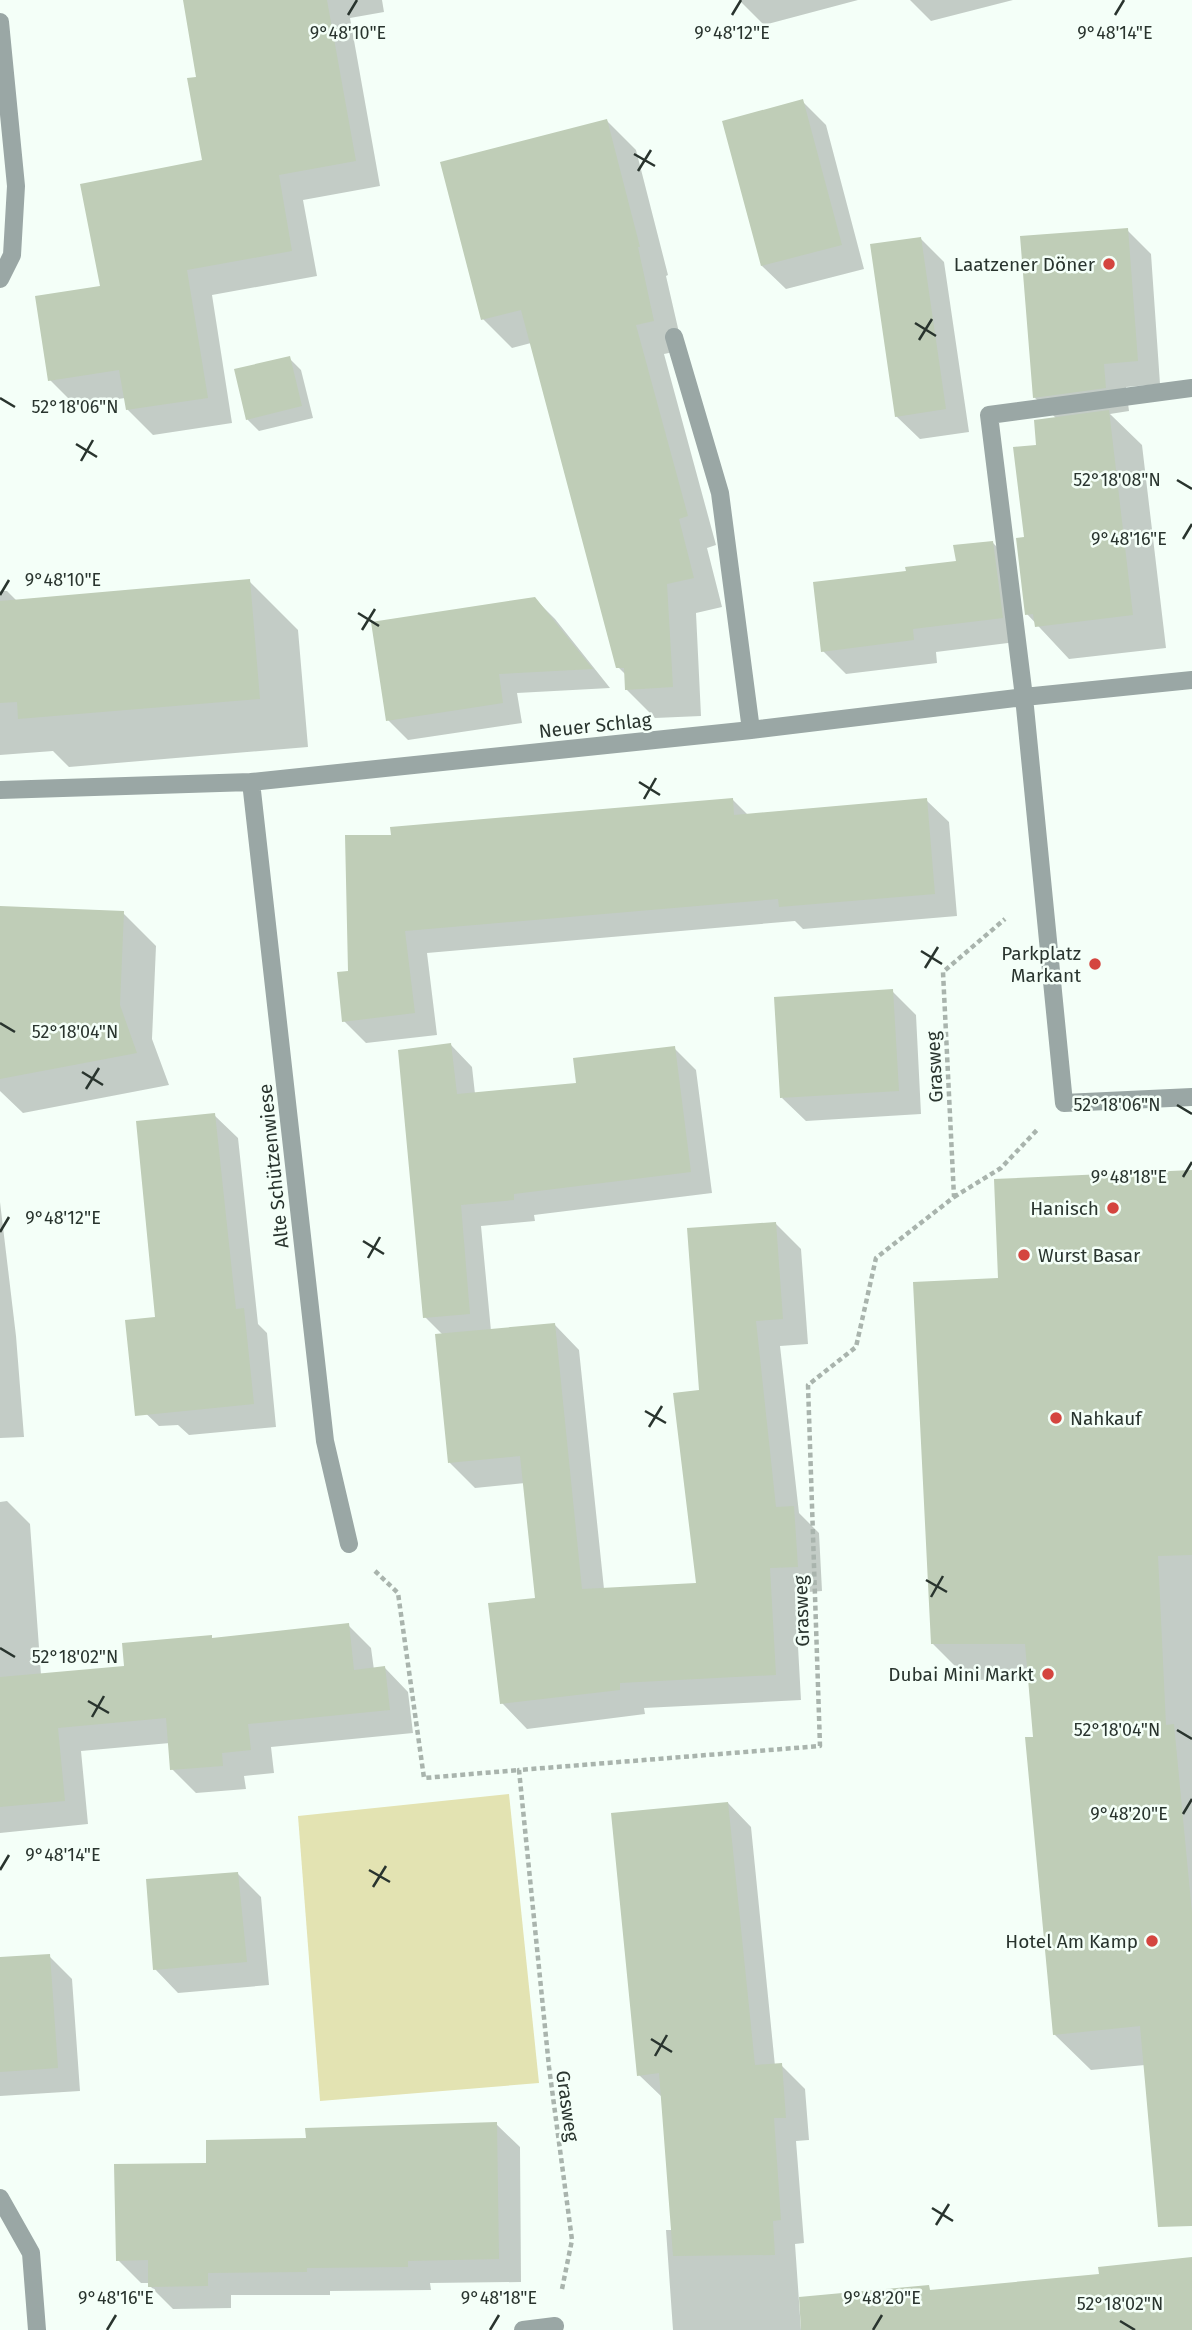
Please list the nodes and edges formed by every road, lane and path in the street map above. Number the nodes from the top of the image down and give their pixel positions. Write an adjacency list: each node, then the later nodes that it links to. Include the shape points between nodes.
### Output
1 (0, 22): 2 (street, via 16,186 12,255)
2 (0, 279)
3 (674, 337): 7 (street, via 720,493)
4 (1192, 388): 6 (street, via 989,415)
5 (1192, 680): 6 (street, Neuer Schlag)
6 (1024, 697): 7 (street, Neuer Schlag); 12 (street)
7 (751, 730): 8 (street, Neuer Schlag)
8 (251, 782): 9 (street, Neuer Schlag); 14 (street, Alte Schützenwiese, via 325,1441)
9 (0, 790)
10 (1003, 906): 13 (path, Grasweg, via 1004,919 943,972)
11 (1192, 1097): 12 (street)
12 (1064, 1103): 13 (path, via 1001,1168)
13 (954, 1197): 15 (path, Grasweg, via 876,1258 856,1347 808,1385 820,1746)
14 (349, 1544): 15 (path, via 398,1593 424,1778)
15 (519, 1770): 17 (path, Grasweg, via 572,2240)
16 (0, 2198): 18 (street, via 31,2253)
17 (555, 2326): 19 (street)
18 (37, 2330)
19 (523, 2330)

